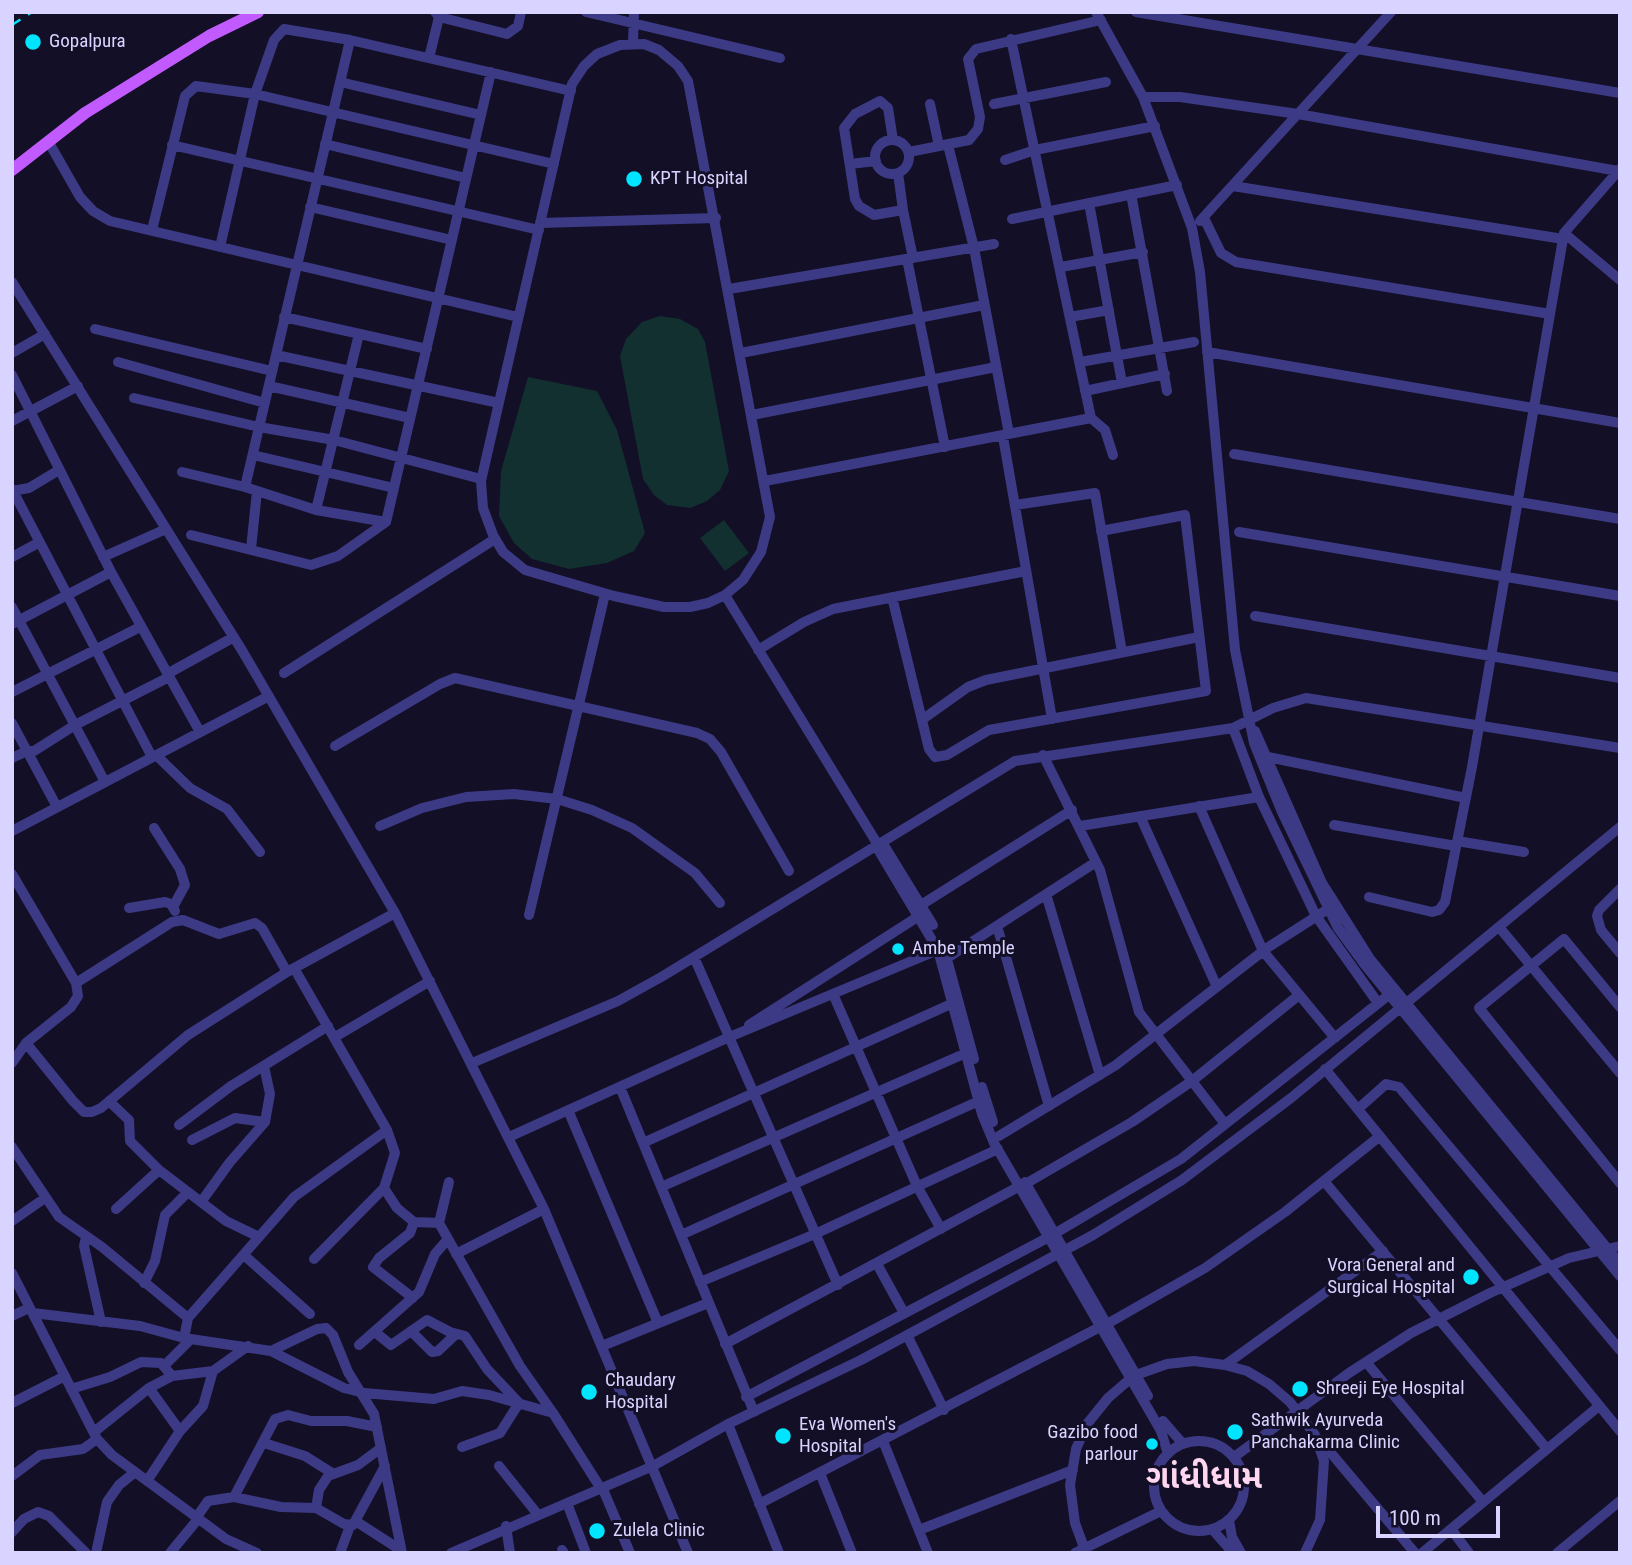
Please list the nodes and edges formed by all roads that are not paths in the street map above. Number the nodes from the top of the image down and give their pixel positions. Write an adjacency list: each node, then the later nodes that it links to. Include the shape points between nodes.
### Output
1 (258, 12): 31 (main road, via 209,36)
2 (520, 12): 7 (street, via 518,26 507,34)
3 (586, 12): 9 (street)
4 (634, 12): 9 (street)
5 (1136, 12): 13 (street)
6 (1391, 12): 13 (street)
7 (437, 15): 14 (street)
8 (1099, 16): 10 (street); 23 (street)
9 (634, 24): 12 (street); 15 (street)
10 (1011, 39): 22 (street); 35 (street, via 969,55 978,129 969,140)
11 (350, 40): 14 (street); 17 (street); 21 (street, via 284,29 274,40)
12 (633, 44): 19 (street, via 597,54 584,66); 56 (street, via 659,50 688,81)
13 (1358, 49): 20 (street); 27 (street)
14 (429, 58): 16 (street)
15 (780, 58)
16 (491, 72): 19 (street); 28 (street)
17 (340, 82): 26 (street); 28 (street)
18 (1106, 82): 22 (street)
19 (571, 91): 41 (street)
20 (1620, 93)
21 (256, 94): 26 (street); 33 (street, via 193,87 185,96); 39 (street)
22 (1023, 97): 25 (street); 36 (street)
23 (1143, 97): 27 (street, via 1180,97); 29 (street)
24 (930, 104): 35 (street)
25 (994, 104)
26 (333, 112): 32 (street); 34 (street)
27 (1298, 114): 44 (street); 49 (street)
28 (481, 116): 34 (street)
29 (1155, 126): 36 (street); 48 (street)
30 (893, 140): 37 (street); 40 (street, via 880,145); 42 (street, via 888,108 880,101 855,114 844,128)
31 (48, 141): 43 (main road); 61 (street, via 93,211 110,221)
32 (325, 144): 46 (street); 47 (street)
33 (172, 145): 39 (street); 61 (street)
34 (474, 145): 41 (street); 46 (street)
35 (943, 146): 37 (street); 66 (street)
36 (1035, 150): 38 (street); 54 (street)
37 (909, 152): 45 (street, via 904,170)
38 (1005, 160)
39 (240, 161): 47 (street); 65 (street)
40 (876, 161): 42 (street); 45 (street, via 880,169)
41 (554, 164): 59 (street)
42 (850, 164): 53 (street, via 859,206 874,215)
43 (12, 170)
44 (1619, 170): 62 (street)
45 (898, 173): 53 (street)
46 (466, 178): 55 (street)
47 (317, 179): 52 (street); 55 (street)
48 (1177, 185): 50 (street); 60 (street)
49 (1233, 186): 57 (street); 62 (street)
50 (1131, 194): 51 (street); 67 (street)
51 (1089, 203): 54 (street); 69 (street)
52 (310, 207): 63 (street); 70 (street)
53 (903, 210): 68 (street)
54 (1050, 211): 58 (street); 71 (street)
55 (459, 212): 59 (street); 63 (street)
56 (716, 218): 59 (street); 74 (street)
57 (1204, 218): 60 (street); 78 (street, via 1221,253 1236,262)
58 (1012, 219)
59 (539, 226): 80 (street)
60 (1192, 228): 89 (street)
61 (152, 230): 65 (street)
62 (1564, 236): 72 (street); 78 (street)
63 (452, 240): 75 (street)
64 (993, 244): 66 (street)
65 (220, 247): 70 (street)
66 (974, 248): 68 (street); 76 (street)
67 (1143, 252): 69 (street); 87 (street)
68 (910, 258): 74 (street); 82 (street)
69 (1100, 262): 71 (street); 77 (street)
70 (296, 265): 75 (street); 79 (street)
71 (1061, 267): 81 (street)
72 (1620, 280)
73 (12, 282): 84 (street)
74 (729, 289): 90 (street)
75 (439, 299): 80 (street); 88 (street)
76 (984, 305): 82 (street); 96 (street)
77 (1109, 310): 81 (street); 93 (street)
78 (1550, 314): 112 (street)
79 (284, 317): 85 (street); 92 (street)
80 (519, 317): 111 (street)
81 (1070, 317): 95 (street)
82 (919, 318): 90 (street); 101 (street)
83 (95, 329): 97 (street)
84 (45, 334): 91 (street); 104 (street)
85 (359, 334): 88 (street); 98 (street)
86 (1194, 342): 87 (street)
87 (1161, 348): 93 (street); 99 (street)
88 (427, 349): 103 (street)
89 (1207, 352): 112 (street); 179 (street, via 1235,650)
90 (741, 353): 114 (street)
91 (12, 354)
92 (276, 355): 97 (street); 98 (street)
93 (1117, 356): 95 (street); 102 (street)
94 (118, 362): 110 (street)
95 (1080, 362): 106 (street)
96 (996, 367): 101 (street); 120 (street)
97 (272, 370): 105 (street)
98 (350, 370): 103 (street); 109 (street)
99 (1165, 374): 102 (street); 107 (street)
100 (12, 375): 113 (street)
101 (931, 380): 114 (street); 122 (street)
102 (1122, 383): 106 (street)
103 (419, 384): 111 (street); 115 (street)
104 (78, 386): 113 (street); 141 (street)
105 (269, 386): 109 (street); 110 (street)
106 (1085, 391): 116 (street)
107 (1167, 391)
108 (134, 398): 119 (street)
109 (342, 402): 115 (street); 121 (street)
110 (265, 403): 119 (street)
111 (499, 403): 130 (street)
112 (1534, 408): 118 (street); 136 (street)
113 (30, 411): 117 (street); 127 (street)
114 (752, 415): 131 (street)
115 (411, 418): 126 (street)
116 (1091, 418): 120 (street); 125 (street, via 1105,430)
117 (12, 421)
118 (1620, 423)
119 (259, 427): 121 (street); 124 (street)
120 (1006, 435): 122 (street); 137 (street)
121 (334, 440): 126 (street); 129 (street)
122 (945, 447): 131 (street)
123 (1234, 454): 136 (street)
124 (253, 455): 129 (street); 132 (street)
125 (1113, 455)
126 (401, 456): 130 (street); 133 (street)
127 (59, 470): 134 (street, via 29,488); 149 (street)
128 (182, 472): 132 (street)
129 (328, 472): 133 (street); 138 (street)
130 (481, 479): 145 (street, via 483,508)
131 (765, 481): 154 (street, via 770,517 761,552 743,580)
132 (245, 487): 135 (street)
133 (394, 488): 140 (street)
134 (13, 490): 146 (street)
135 (257, 491): 138 (street); 147 (street)
136 (1518, 502): 139 (street); 152 (street)
137 (1015, 505): 142 (street, via 1093,492); 150 (street)
138 (316, 510): 140 (street)
139 (1620, 519)
140 (386, 522): 147 (street, via 324,563 311,565)
141 (166, 528): 149 (street); 162 (street)
142 (1101, 531): 163 (street, via 1185,515); 166 (street)
143 (1239, 532): 152 (street)
144 (191, 535): 147 (street)
145 (495, 539): 153 (street, via 525,570); 170 (street)
146 (38, 543): 148 (street); 155 (street)
147 (251, 549)
148 (12, 556)
149 (103, 557): 151 (street)
150 (1026, 571): 157 (street); 168 (street)
151 (111, 572): 155 (street); 161 (street)
152 (1506, 578): 156 (street); 167 (street)
153 (605, 594): 154 (street, via 664,607 708,603); 176 (street)
154 (725, 595): 165 (street)
155 (66, 596): 160 (street); 164 (street)
156 (1620, 596)
157 (892, 597): 165 (street, via 834,609); 177 (street)
158 (12, 607): 160 (street)
159 (1255, 616): 167 (street)
160 (16, 622): 169 (street)
161 (140, 627): 164 (street); 171 (street)
162 (234, 637): 171 (street); 174 (street)
163 (1199, 637): 166 (street); 178 (street, via 1206,691)
164 (95, 649): 169 (street); 175 (street)
165 (758, 650): 207 (street)
166 (1122, 652): 168 (street)
167 (1492, 657): 172 (street); 181 (street)
168 (1043, 667): 177 (street, via 968,687); 178 (street)
169 (47, 673): 173 (street); 182 (street)
170 (284, 673)
171 (168, 675): 175 (street); 184 (street)
172 (1620, 678)
173 (12, 692)
174 (268, 695): 184 (street); 221 (street)
175 (122, 701): 182 (street); 189 (street)
176 (579, 706): 185 (street, via 455,678); 195 (street); 211 (street, via 710,739)
177 (923, 719): 178 (street, via 931,754 939,758 989,730)
178 (1052, 719)
179 (1249, 722): 181 (street, via 1273,708 1306,698); 183 (street); 190 (street); 219 (street, via 1282,812)
180 (12, 723): 187 (street)
181 (1480, 724): 186 (street); 194 (street)
182 (75, 725): 187 (street); 192 (street)
183 (1233, 727): 188 (street); 193 (street)
184 (200, 732): 189 (street)
185 (335, 746)
186 (1620, 748)
187 (27, 751): 191 (street); 197 (street)
188 (1043, 755): 198 (street); 207 (street, via 1015,761 985,776)
189 (154, 756): 192 (street); 208 (street, via 190,788 226,809)
190 (1268, 757): 194 (street); 237 (street, via 1322,883)
191 (12, 758)
192 (105, 782): 197 (street)
193 (1259, 797): 196 (street); 223 (street)
194 (1466, 798): 206 (street)
195 (557, 799): 201 (street, via 514,794 466,797 422,808); 216 (street, via 592,810 653,842 695,873); 222 (street)
196 (1199, 806): 199 (street); 228 (street)
197 (57, 807): 205 (street)
198 (1072, 810): 202 (street); 220 (street)
199 (1140, 816): 202 (street); 236 (street)
200 (1334, 825): 206 (street)
201 (380, 826)
202 (1080, 826): 210 (street)
203 (1620, 827): 226 (street)
204 (154, 828): 217 (street, via 185,885)
205 (12, 831)
206 (1457, 843): 209 (street); 215 (street, via 1439,909 1432,912)
207 (879, 844): 220 (street); 230 (street)
208 (260, 852)
209 (1524, 852)
210 (1096, 862): 214 (street); 245 (street, via 1139,1012)
211 (789, 872)
212 (12, 874): 235 (street)
213 (1620, 889): 229 (street, via 1597,916 1601,930)
214 (1046, 894): 225 (street); 257 (street)
215 (1369, 897)
216 (720, 903)
217 (173, 907): 218 (street, via 164,901); 224 (street)
218 (129, 908)
219 (1328, 909): 223 (street); 237 (street)
220 (920, 910): 227 (street); 231 (street, via 934,926); 247 (street)
221 (395, 914): 233 (street); 234 (street)
222 (529, 915)
223 (1316, 916): 228 (street); 240 (street)
224 (180, 920): 233 (street, via 219,934 254,923); 235 (street)
225 (997, 926): 231 (street); 264 (street)
226 (1499, 926): 232 (street); 242 (street)
227 (938, 950): 238 (street); 241 (street)
228 (1263, 951): 236 (street); 239 (street)
229 (1620, 953)
230 (694, 957): 247 (street); 253 (street, via 618,1000)
231 (947, 958): 271 (street)
232 (1531, 965): 243 (street, via 1564,939); 256 (street); 281 (street, via 1479,1008)
233 (291, 970): 244 (street); 262 (street, via 188,1035)
234 (430, 981): 246 (street); 253 (street)
235 (76, 983): 249 (street, via 78,996 71,1007)
236 (1217, 987): 245 (street)
237 (1392, 993): 240 (street); 242 (street)
238 (833, 994): 247 (street); 250 (street)
239 (1299, 995): 248 (street); 258 (street)
240 (1378, 1003): 248 (street)
241 (951, 1004): 250 (street); 251 (street)
242 (1402, 1006): 255 (street); 305 (street)
243 (1620, 1007)
244 (328, 1027): 246 (street); 254 (street)
245 (1156, 1035): 257 (street); 258 (street)
246 (334, 1037): 270 (street)
247 (727, 1038): 259 (street); 260 (street)
248 (1335, 1038): 268 (street)
249 (26, 1043): 252 (street); 262 (street, via 84,1112)
250 (858, 1045): 260 (street); 261 (street)
251 (966, 1053): 261 (street); 263 (street)
252 (13, 1060)
253 (472, 1063): 273 (street)
254 (264, 1066): 267 (street, via 270,1094); 269 (street)
255 (1325, 1069): 265 (street); 307 (street, via 1182,1180)
256 (1620, 1073)
257 (1100, 1075): 264 (street)
258 (1192, 1081): 268 (street); 285 (street)
259 (620, 1087): 266 (street); 277 (street)
260 (755, 1092): 274 (street); 277 (street)
261 (877, 1092): 274 (street); 275 (street)
262 (109, 1101): 280 (street, via 128,1120 130,1141)
263 (979, 1101): 275 (street); 279 (street)
264 (1049, 1106): 271 (street)
265 (1358, 1109): 272 (street); 313 (street, via 1386,1084 1399,1087)
266 (568, 1110): 273 (street); 329 (street)
267 (265, 1122): 276 (street, via 235,1118); 291 (street)
268 (1225, 1124): 300 (street, via 1181,1158)
269 (179, 1125)
270 (387, 1130): 288 (street, via 395,1153); 301 (street, via 312,1183)
271 (999, 1136): 285 (street)
272 (1380, 1136): 282 (street); 319 (street)
273 (509, 1137): 293 (street)
274 (772, 1138): 284 (street); 287 (street)
275 (898, 1138): 284 (street); 286 (street)
276 (192, 1140)
277 (645, 1142): 287 (street)
278 (12, 1147): 290 (street)
279 (998, 1149): 285 (street); 286 (street)
280 (159, 1170): 289 (street); 292 (street)
281 (1619, 1180)
282 (1324, 1181): 306 (street); 330 (street, via 1205,1268)
283 (449, 1182): 296 (street)
284 (793, 1185): 298 (street); 299 (street)
285 (1023, 1185): 297 (street); 300 (street)
286 (917, 1186): 297 (street); 298 (street)
287 (661, 1187): 299 (street)
288 (384, 1188): 295 (street); 310 (street)
289 (188, 1192): 291 (street); 317 (street, via 165,1215 155,1261)
290 (46, 1198): 294 (street); 302 (street, via 59,1217)
291 (201, 1202): 301 (street)
292 (116, 1209)
293 (544, 1209): 308 (street); 339 (street)
294 (12, 1221)
295 (414, 1222): 296 (street); 320 (street, via 410,1233 373,1268)
296 (439, 1223): 303 (street)
297 (941, 1229): 311 (street)
298 (815, 1234): 316 (street); 318 (street)
299 (681, 1235): 316 (street)
300 (1052, 1235): 307 (street); 323 (street)
301 (257, 1236): 309 (street)
302 (86, 1237): 317 (street); 328 (street, via 84,1246)
303 (448, 1239): 308 (street); 320 (street, via 435,1254)
304 (1620, 1246): 305 (street)
305 (1603, 1250): 312 (street); 313 (street); 315 (street)
306 (1383, 1251): 327 (street); 343 (street)
307 (1061, 1252): 330 (street); 334 (street)
308 (456, 1254): 359 (street, via 520,1366)
309 (245, 1256): 324 (street); 326 (street)
310 (314, 1259)
311 (877, 1264): 318 (street); 323 (street)
312 (1620, 1264)
313 (1550, 1266): 319 (street); 340 (street)
314 (12, 1273): 322 (street)
315 (1620, 1276)
316 (700, 1282): 321 (street)
317 (144, 1283): 326 (street)
318 (838, 1285): 336 (street)
319 (1503, 1287): 327 (street); 355 (street)
320 (413, 1298): 332 (street)
321 (708, 1303): 329 (street); 336 (street)
322 (31, 1310): 325 (street); 328 (street); 346 (street)
323 (904, 1313): 352 (street)
324 (310, 1314)
325 (12, 1316)
326 (188, 1318): 335 (street)
327 (1439, 1319): 342 (street); 371 (street)
328 (101, 1322): 335 (street, via 140,1326)
329 (658, 1323): 339 (street)
330 (1103, 1326): 348 (street); 356 (street)
331 (411, 1331): 332 (street, via 391,1345); 333 (street, via 427,1320); 333 (street, via 432,1352)
332 (375, 1332): 337 (street)
333 (456, 1334): 354 (street, via 468,1337 487,1369)
334 (907, 1335): 356 (street); 358 (street)
335 (188, 1339): 338 (street); 344 (street)
336 (725, 1344): 352 (street)
337 (359, 1345)
338 (248, 1346): 341 (street); 345 (street)
339 (602, 1346): 374 (street)
340 (1620, 1350)
341 (271, 1351): 351 (street); 351 (street, via 326,1328)
342 (1366, 1363): 357 (street); 386 (street)
343 (1225, 1364): 348 (street, via 1167,1364); 357 (street, via 1269,1384)
344 (164, 1365): 347 (street); 350 (street, via 133,1364)
345 (213, 1371): 347 (street); 363 (street, via 203,1406)
346 (65, 1376): 350 (street); 353 (street)
347 (172, 1376): 349 (street)
348 (1133, 1377): 368 (street); 372 (street); 377 (street, via 1087,1424)
349 (149, 1388): 363 (street); 365 (street)
350 (71, 1389): 365 (street)
351 (359, 1391): 354 (street, via 434,1399 462,1391); 361 (street)
352 (746, 1397): 358 (street)
353 (12, 1404)
354 (519, 1404): 359 (street); 369 (street, via 500,1433)
355 (1599, 1405): 362 (street); 371 (street)
356 (944, 1410): 366 (street)
357 (1297, 1411): 364 (street); 373 (street)
358 (754, 1412): 360 (street)
359 (553, 1413): 383 (street)
360 (728, 1424): 374 (street); 388 (street)
361 (377, 1427): 367 (street, via 282,1416 270,1424); 370 (street)
362 (1620, 1431)
363 (180, 1432): 382 (street)
364 (1315, 1434): 418 (street, via 1324,1461 1324,1485 1320,1520); 419 (street)
365 (95, 1435): 378 (street); 381 (street, via 83,1449 40,1455)
366 (883, 1441): 380 (street); 398 (street)
367 (264, 1443): 379 (street, via 305,1456); 384 (street)
368 (1182, 1444): 372 (street); 373 (street, via 1208,1442)
369 (462, 1447)
370 (381, 1448): 375 (street); 379 (street, via 358,1465)
371 (1547, 1449): 386 (street)
372 (1168, 1454): 391 (street, via 1155,1477)
373 (1234, 1457): 393 (street, via 1244,1478 1244,1495)
374 (654, 1462): 383 (street); 412 (street)
375 (386, 1466): 394 (street); 400 (street)
376 (499, 1466): 390 (street)
377 (1073, 1470): 398 (street); 401 (street, via 1070,1485 1075,1523)
378 (135, 1472): 382 (street); 403 (street, via 107,1502)
379 (332, 1473): 389 (street, via 319,1490)
380 (820, 1473): 388 (street); 414 (street)
381 (12, 1476)
382 (147, 1481): 392 (street)
383 (600, 1485): 387 (street); 390 (street); 411 (street)
384 (234, 1497): 389 (street, via 281,1507); 392 (street, via 208,1501)
385 (1620, 1501): 422 (street)
386 (1483, 1502): 397 (street)
387 (567, 1503): 395 (street); 410 (street)
388 (759, 1504): 413 (street)
389 (316, 1507): 394 (street)
390 (535, 1511): 395 (street)
391 (1161, 1511): 396 (street, via 1190,1530); 401 (street)
392 (197, 1518): 404 (street); 405 (street, via 226,1539)
393 (1229, 1520): 396 (street); 417 (street)
394 (354, 1524): 400 (street); 406 (street)
395 (506, 1526): 407 (street); 408 (street); 409 (street)
396 (1212, 1529): 416 (street)
397 (1451, 1529): 420 (street); 421 (street)
398 (919, 1530): 415 (street)
399 (12, 1532): 402 (street, via 31,1514 44,1513)
400 (400, 1551)
401 (1084, 1552)
402 (86, 1553)
403 (96, 1553)
404 (170, 1553)
405 (257, 1553)
406 (340, 1553)
407 (439, 1553)
408 (451, 1553)
409 (510, 1553)
410 (586, 1553)
411 (630, 1553)
412 (688, 1553)
413 (779, 1553)
414 (852, 1553)
415 (928, 1553)
416 (1233, 1553)
417 (1241, 1553)
418 (1305, 1553)
419 (1415, 1553)
420 (1422, 1553)
421 (1469, 1553)
422 (1557, 1553)

